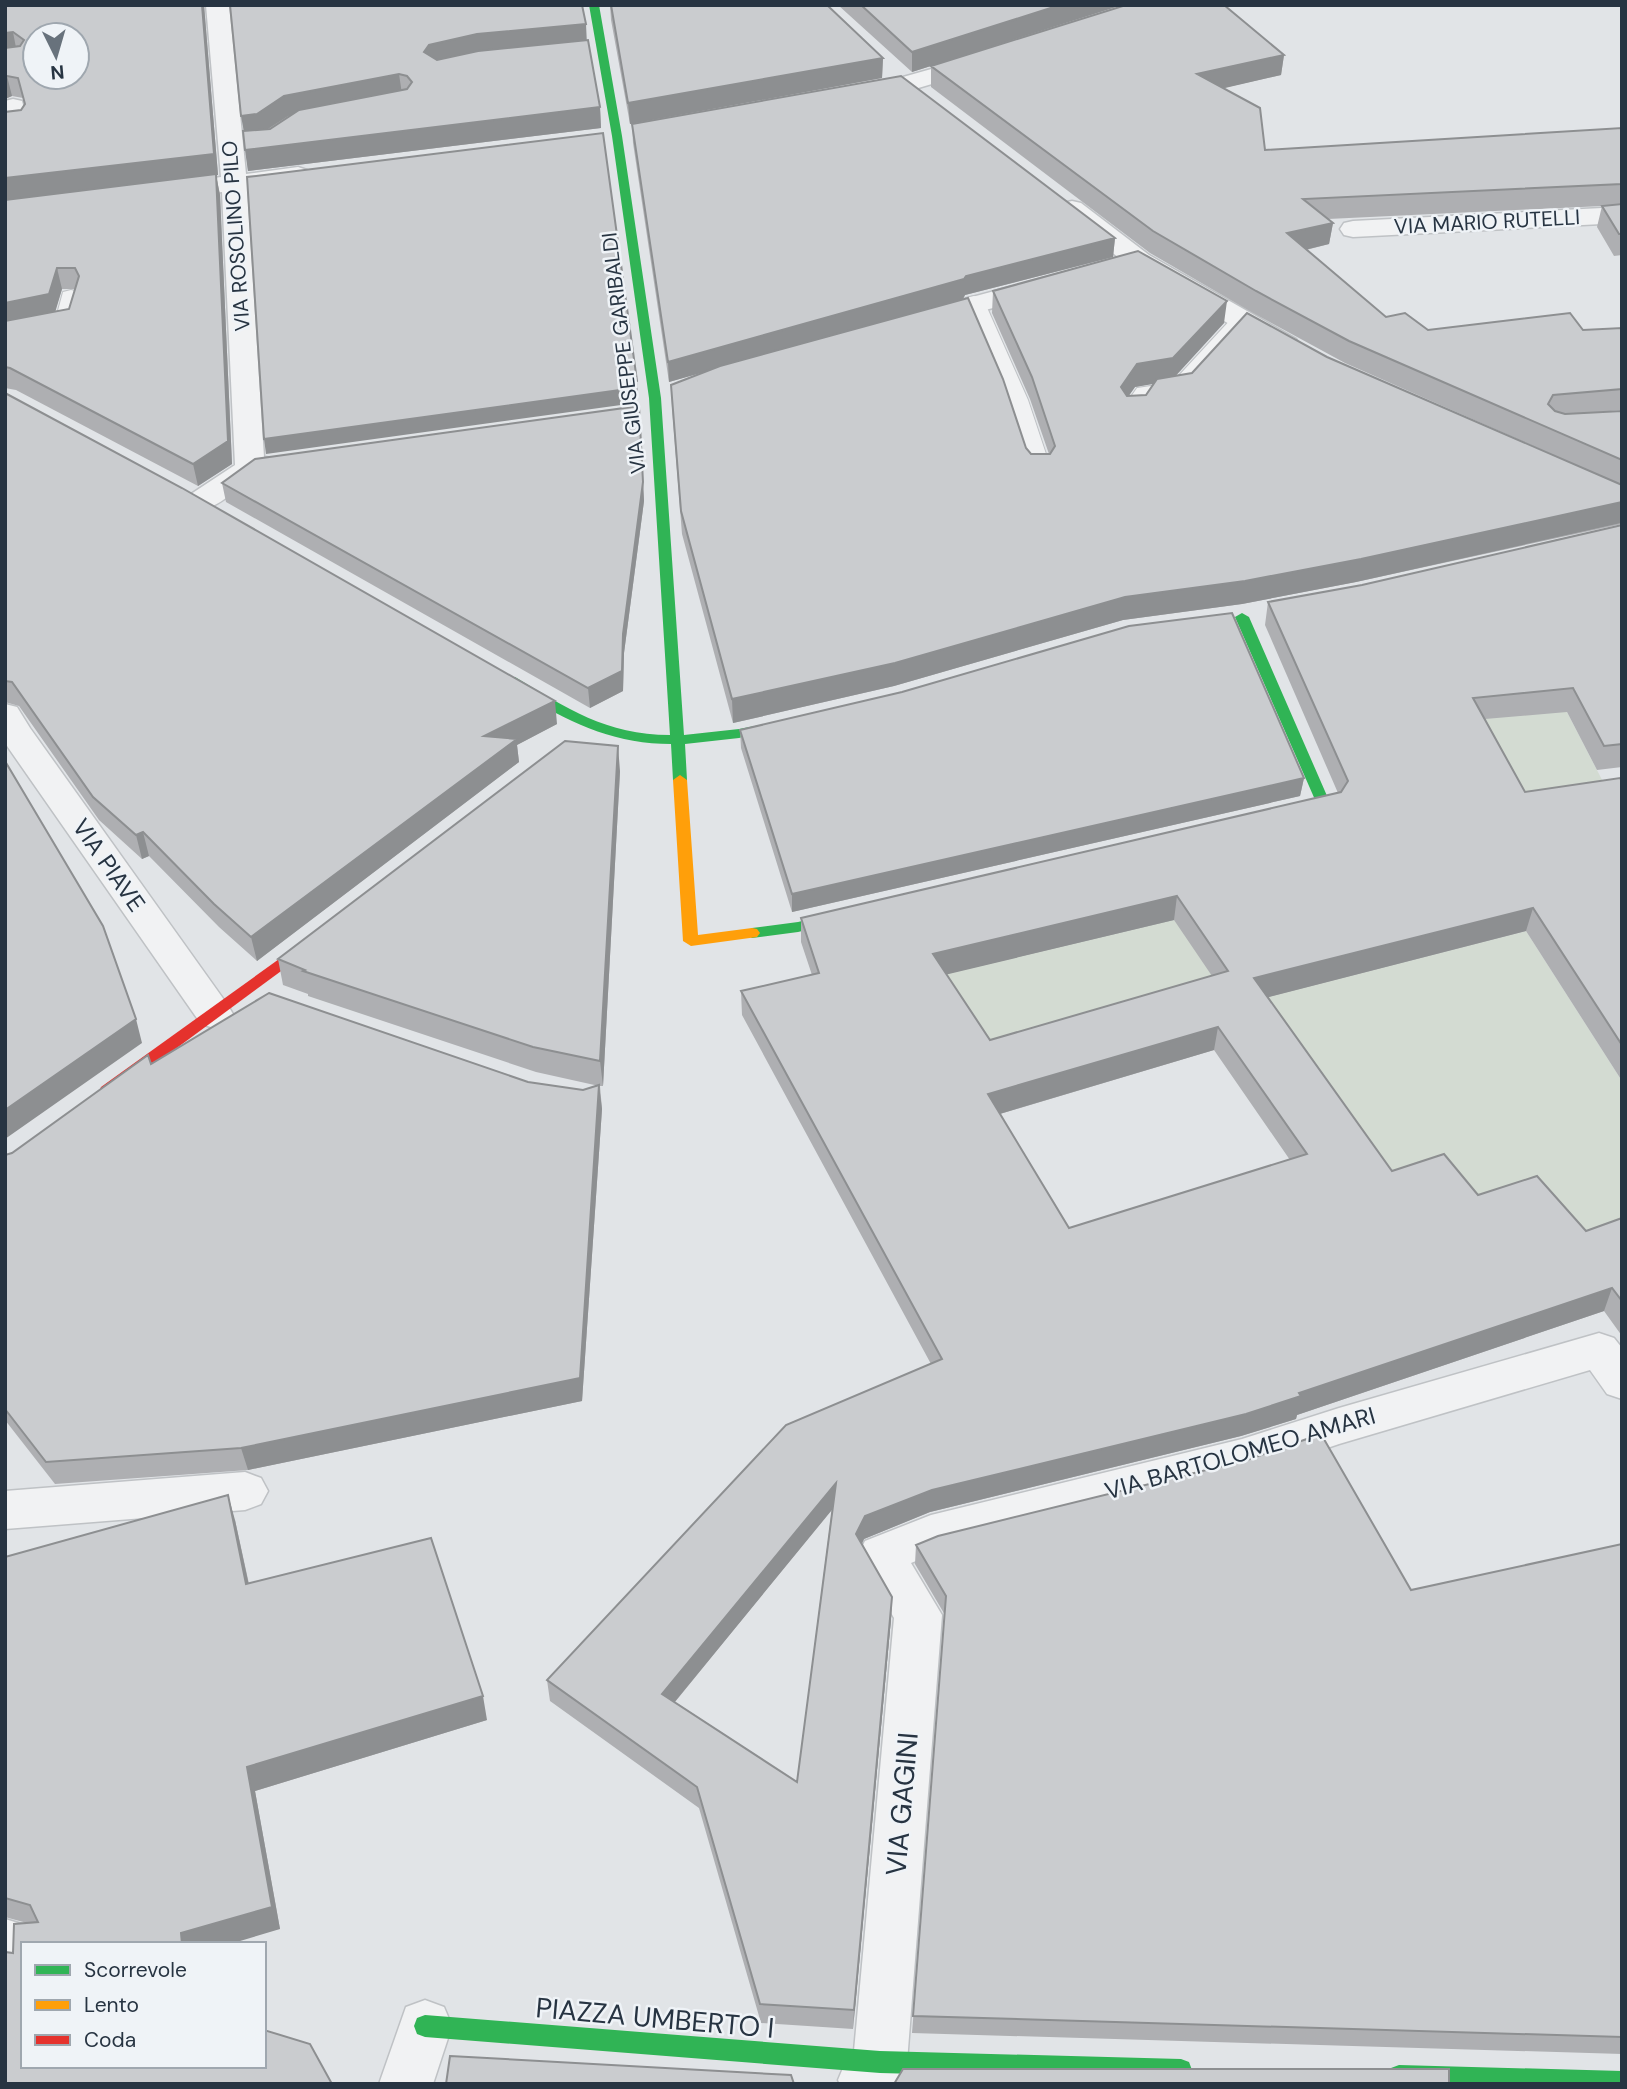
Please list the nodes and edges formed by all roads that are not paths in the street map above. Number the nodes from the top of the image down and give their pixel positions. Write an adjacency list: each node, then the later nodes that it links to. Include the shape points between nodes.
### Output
1 (217, 5): 15 (street, VIA ROSOLINO PILO, via 243,145)
2 (595, 8): 3 (street); 4 (main road, VIA GIUSEPPE GARIBALDI)
3 (619, 9)
4 (602, 52): 5 (lane); 12 (main road, VIA GIUSEPPE GARIBALDI)
5 (580, 53)
6 (1002, 54): 8 (street)
7 (887, 66): 8 (street)
8 (906, 84): 9 (street); 10 (street)
9 (837, 96)
10 (928, 101)
11 (645, 131): 12 (street)
12 (617, 136): 13 (street); 29 (main road, VIA GIUSEPPE GARIBALDI)
13 (590, 139)
14 (316, 172): 15 (street)
15 (234, 182): 17 (street); 33 (street, VIA ROSOLINO PILO)
16 (1051, 193): 20 (street)
17 (140, 194)
18 (1622, 215): 19 (street, VIA MARIO RUTELLI)
19 (1353, 229)
20 (1140, 261): 21 (street); 25 (street)
21 (1102, 270)
22 (1063, 280): 24 (street)
23 (71, 297): 27 (lane, via 66,323)
24 (974, 303): 26 (street); 34 (lane, via 1016,400)
25 (1242, 321): 28 (street); 30 (lane, via 1179,388 1145,393)
26 (896, 327)
27 (5, 336)
28 (1311, 359)
29 (666, 394): 31 (street); 40 (main road, VIA GIUSEPPE GARIBALDI)
30 (1133, 411)
31 (630, 416)
32 (291, 462): 33 (street)
33 (250, 467): 35 (street)
34 (1039, 469)
35 (199, 503)
36 (1242, 617): 41 (main road, via 1324,804)
37 (497, 672): 40 (main road, via 587,731)
38 (5, 714): 46 (street, VIA PIAVE)
39 (807, 719): 40 (main road, via 726,737)
40 (679, 741): 42 (main road, VIA GIUSEPPE GARIBALDI, via 691,941 798,927)
41 (1270, 817)
42 (865, 911)
43 (333, 925): 44 (main road)
44 (246, 991): 45 (street); 46 (main road)
45 (285, 1004)
46 (214, 1014): 47 (main road)
47 (92, 1102)
48 (1610, 1366): 51 (street, VIA BARTOLOMEO AMARI, via 1339,1426 1242,1458 931,1535)
49 (245, 1491): 50 (street)
50 (5, 1510)
51 (881, 1555): 54 (street, VIA GAGINI, via 918,1615)
52 (425, 2025): 54 (main road, PIAZZA UMBERTO I); 57 (street)
53 (1202, 2071): 54 (main road, PIAZZA UMBERTO I)
54 (871, 2073)
55 (1384, 2076): 56 (main road)
56 (1622, 2082)
57 (406, 2084)

